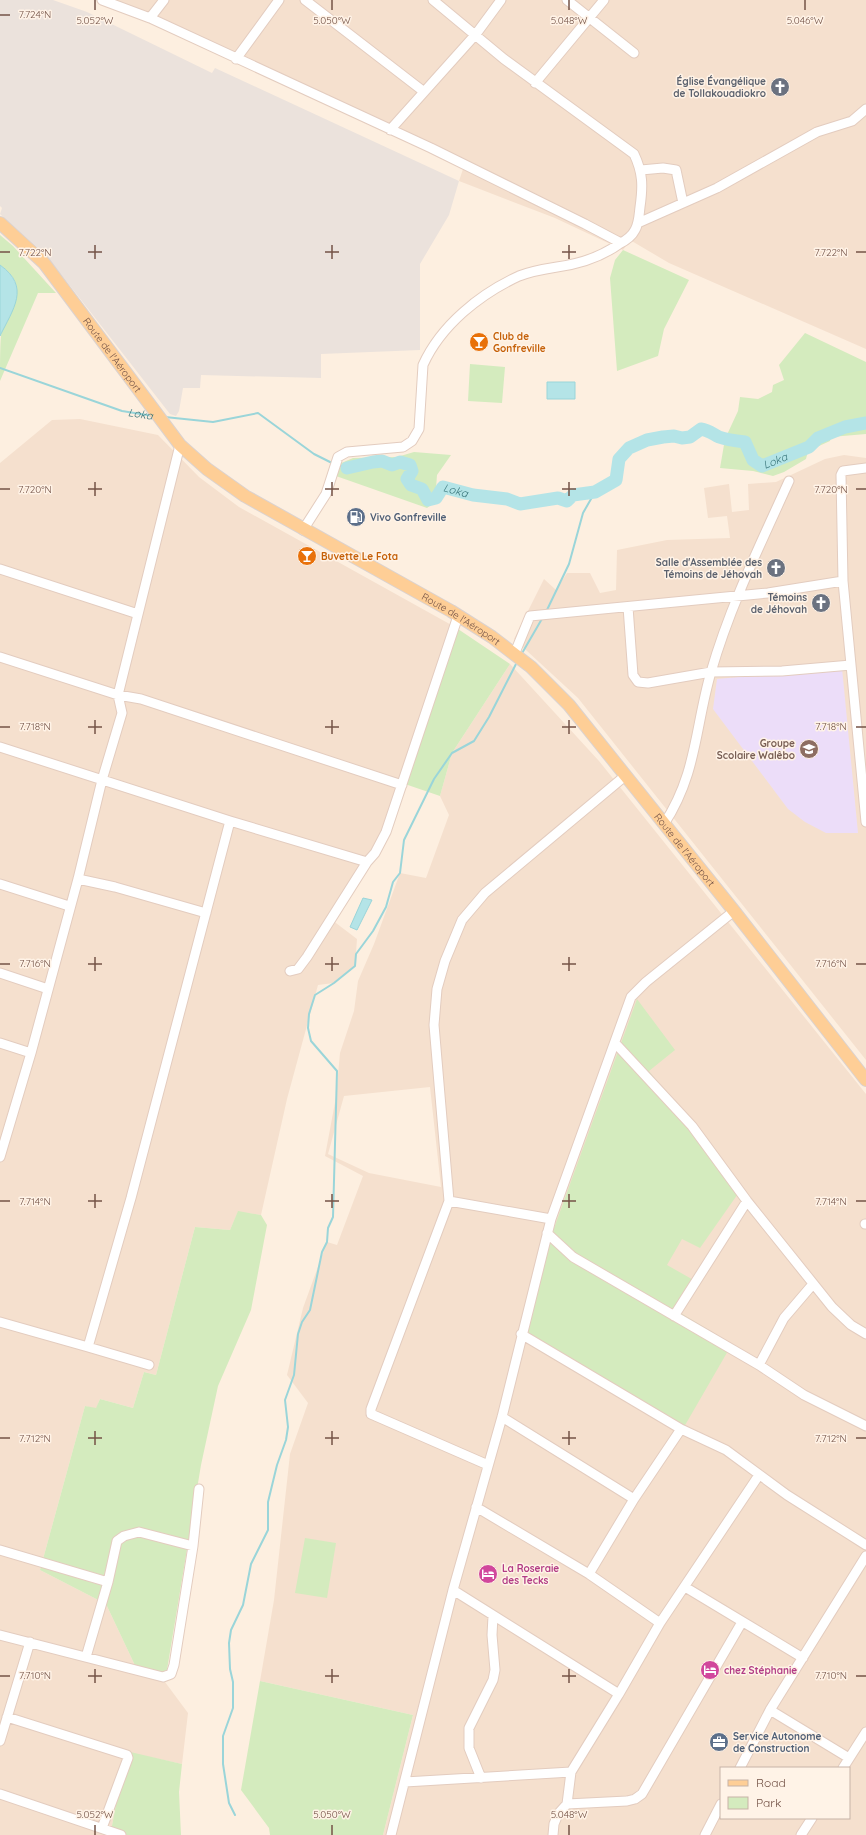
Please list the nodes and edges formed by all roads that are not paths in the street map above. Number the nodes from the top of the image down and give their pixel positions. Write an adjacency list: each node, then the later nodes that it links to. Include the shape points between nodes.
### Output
1 (102, 0): 9 (street)
2 (164, 0): 9 (street)
3 (279, 0): 13 (street)
4 (305, 0): 15 (street)
5 (433, 0): 11 (street)
6 (501, 0): 11 (street)
7 (567, 0): 10 (street)
8 (604, 0): 10 (street)
9 (150, 18): 13 (street)
10 (590, 18): 12 (street); 14 (street)
11 (476, 34): 14 (street); 15 (street)
12 (634, 53)
13 (236, 59): 17 (street)
14 (535, 83): 18 (street, via 634,154)
15 (423, 91): 17 (street)
16 (866, 109): 19 (street, via 852,121 817,132 717,188)
17 (390, 130): 22 (street)
18 (641, 170): 19 (street, via 676,170); 21 (street, via 642,191)
19 (683, 203): 21 (street)
20 (0, 223): 23 (main road, Route de l'Aéroport, via 48,268)
21 (638, 223): 22 (street, via 634,232)
22 (621, 243): 26 (street, via 605,254 520,276 486,296 450,323 423,365 419,429 412,441 403,447 347,452 338,457 326,494)
23 (180, 445): 26 (main road, Route de l'Aéroport, via 207,469 245,496); 31 (street)
24 (866, 468): 28 (street, via 843,470 841,475)
25 (789, 481): 29 (street)
26 (303, 530): 32 (main road, Route de l'Aéroport)
27 (0, 569): 31 (street)
28 (843, 581): 29 (street, via 768,593); 35 (street)
29 (737, 595): 30 (street); 36 (street)
30 (628, 607): 33 (street, via 530,616); 36 (street, via 633,675 638,682 648,683)
31 (138, 614): 37 (street)
32 (458, 616): 33 (main road, Route de l'Aéroport, via 492,637); 41 (street)
33 (514, 655): 39 (main road, Route de l'Aéroport, via 569,705)
34 (0, 657): 37 (street)
35 (851, 665): 36 (street, via 782,671); 42 (street)
36 (711, 672): 45 (street, via 692,763 675,808)
37 (118, 695): 40 (street, via 122,714); 41 (street, via 141,699)
38 (0, 747): 40 (street)
39 (625, 776): 45 (main road, Route de l'Aéroport); 60 (street, via 485,893 462,920 445,961 437,989 434,1025)
40 (102, 780): 43 (street); 47 (street)
41 (402, 785): 46 (street, via 386,832)
42 (864, 787): 44 (street)
43 (230, 821): 46 (street); 51 (street)
44 (866, 822)
45 (664, 824): 50 (main road, Route de l'Aéroport)
46 (367, 862): 52 (street, via 307,958 298,968)
47 (78, 879): 49 (street); 51 (street, via 115,887)
48 (0, 884): 49 (street)
49 (69, 906): 54 (street)
50 (734, 911): 56 (street, via 631,997); 58 (main road, Route de l'Aéroport)
51 (206, 914): 69 (street, via 131,1198)
52 (290, 970)
53 (0, 973): 54 (street)
54 (48, 989): 57 (street)
55 (0, 1043): 57 (street)
56 (615, 1044): 61 (street, via 692,1126); 62 (street)
57 (31, 1053): 59 (street)
58 (866, 1080)
59 (0, 1157)
60 (449, 1201): 62 (street); 75 (street, via 371,1414)
61 (747, 1201): 64 (street); 65 (street)
62 (550, 1219): 63 (street)
63 (547, 1233): 65 (street, via 573,1257); 67 (street)
64 (813, 1284): 68 (street, via 850,1325); 70 (street, via 784,1318)
65 (674, 1316): 70 (street)
66 (0, 1322): 69 (street)
67 (521, 1334): 72 (street); 74 (street)
68 (866, 1334)
69 (88, 1347): 71 (street)
70 (759, 1364): 73 (street, via 804,1395)
71 (149, 1365)
72 (502, 1417): 75 (street); 78 (street)
73 (866, 1426)
74 (681, 1429): 76 (street, via 726,1450); 78 (street)
75 (488, 1465): 79 (street)
76 (759, 1475): 80 (street); 86 (street)
77 (199, 1489): 81 (street)
78 (634, 1499): 84 (street)
79 (476, 1507): 84 (street); 87 (street)
80 (866, 1545)
81 (193, 1546): 85 (street, via 139,1532 124,1536 117,1541); 93 (street, via 171,1674 163,1677)
82 (0, 1550): 85 (street)
83 (866, 1556): 94 (street)
84 (589, 1574): 90 (street)
85 (108, 1582): 93 (street)
86 (685, 1587): 89 (street); 90 (street)
87 (453, 1590): 88 (street); 105 (street)
88 (493, 1616): 95 (street); 104 (street, via 493,1680 470,1728 469,1748)
89 (742, 1622): 94 (street); 107 (street, via 642,1794 626,1801)
90 (660, 1623): 95 (street)
91 (0, 1635): 92 (street)
92 (30, 1642): 93 (street); 97 (street)
93 (86, 1657)
94 (803, 1658): 96 (street)
95 (619, 1694): 103 (street)
96 (770, 1710): 100 (street); 101 (street)
97 (7, 1717): 99 (street); 110 (street, via 127,1755)
98 (866, 1732): 100 (street)
99 (0, 1741)
100 (850, 1758): 102 (street)
101 (741, 1767)
102 (845, 1767)
103 (571, 1772): 104 (street); 107 (street)
104 (481, 1778): 105 (street)
105 (405, 1782): 113 (street)
106 (0, 1794): 110 (street)
107 (567, 1804): 114 (street, via 558,1814)
108 (720, 1806): 115 (street)
109 (812, 1819): 111 (street)
110 (102, 1828): 112 (street)
111 (805, 1834)
112 (121, 1835)
113 (391, 1835)
114 (553, 1835)
115 (704, 1835)

